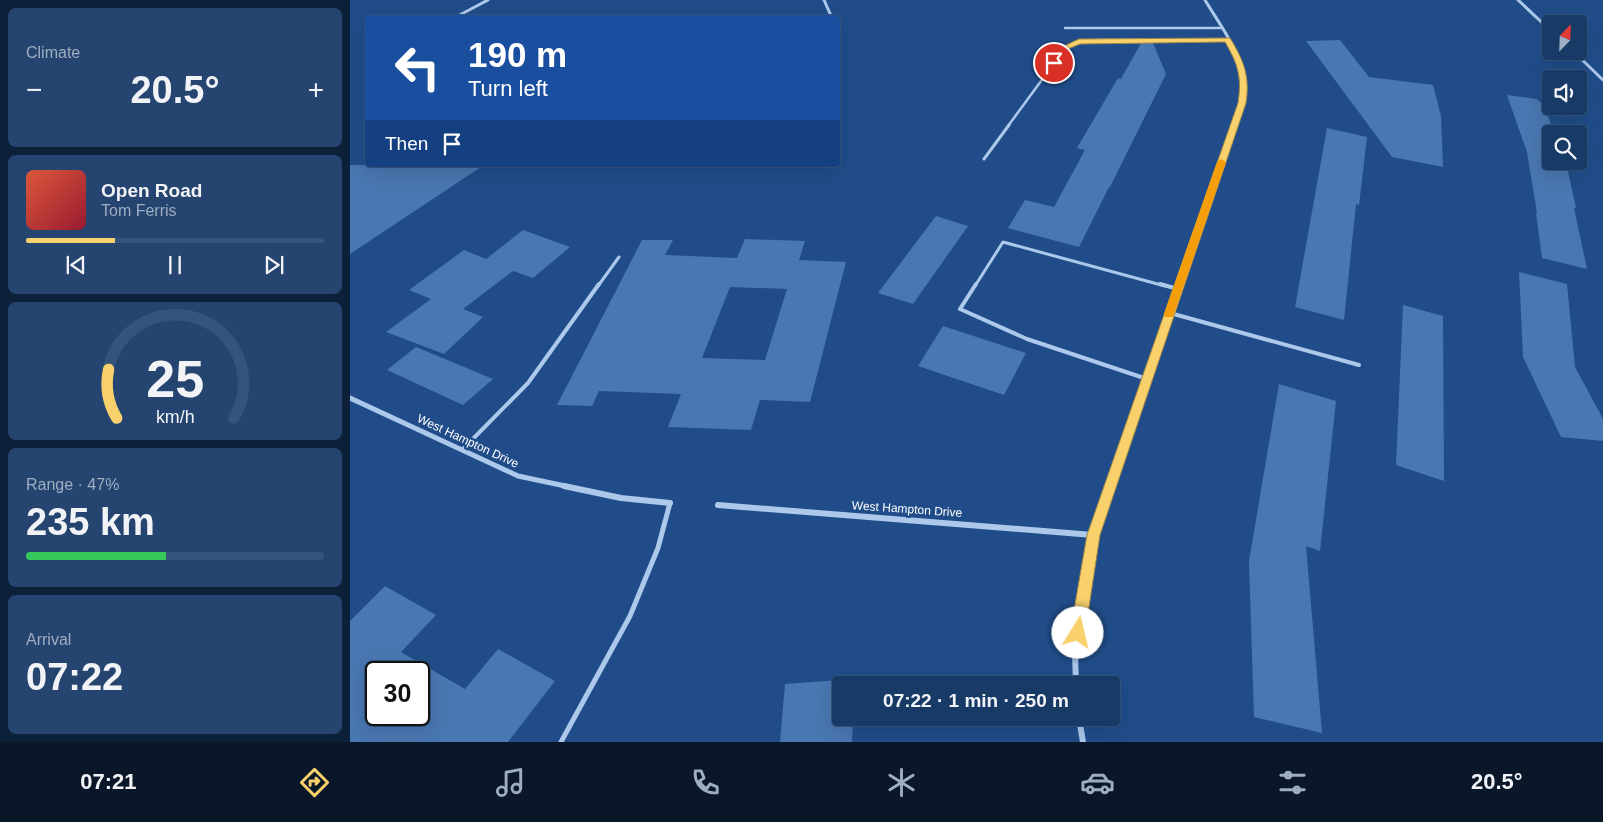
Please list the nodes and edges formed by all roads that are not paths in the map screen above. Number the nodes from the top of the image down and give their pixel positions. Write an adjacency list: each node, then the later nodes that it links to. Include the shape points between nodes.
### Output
1 (488, 0): 5 (street)
2 (824, 0): 6 (street)
3 (1205, 0): 9 (street)
4 (1518, 0): 7 (street)
5 (460, 15)
6 (831, 15)
7 (1542, 23)
8 (1066, 28): 9 (lane)
9 (1221, 28): 10 (street)
10 (1227, 40): 13 (lane, via 1099,40 1066,47); 15 (street, via 1244,75 1242,103)
11 (1582, 60): 12 (street)
12 (1603, 80)
13 (984, 159)
14 (619, 257): 20 (lane, via 528,382)
15 (1178, 289): 16 (street); 18 (lane, via 1003,242 960,309 1027,339)
16 (1170, 313): 17 (lane); 18 (street)
17 (1360, 366)
18 (1147, 379): 23 (street)
19 (350, 398): 20 (street, West Hampton Drive)
20 (462, 450): 21 (street, West Hampton Drive, via 518,476 621,498)
21 (670, 503): 26 (lane, via 658,548 630,616)
22 (718, 506): 23 (street, West Hampton Drive)
23 (1093, 535): 24 (street, via 1075,653)
24 (1076, 676)
25 (1080, 726): 27 (street)
26 (561, 742)
27 (1083, 742)

